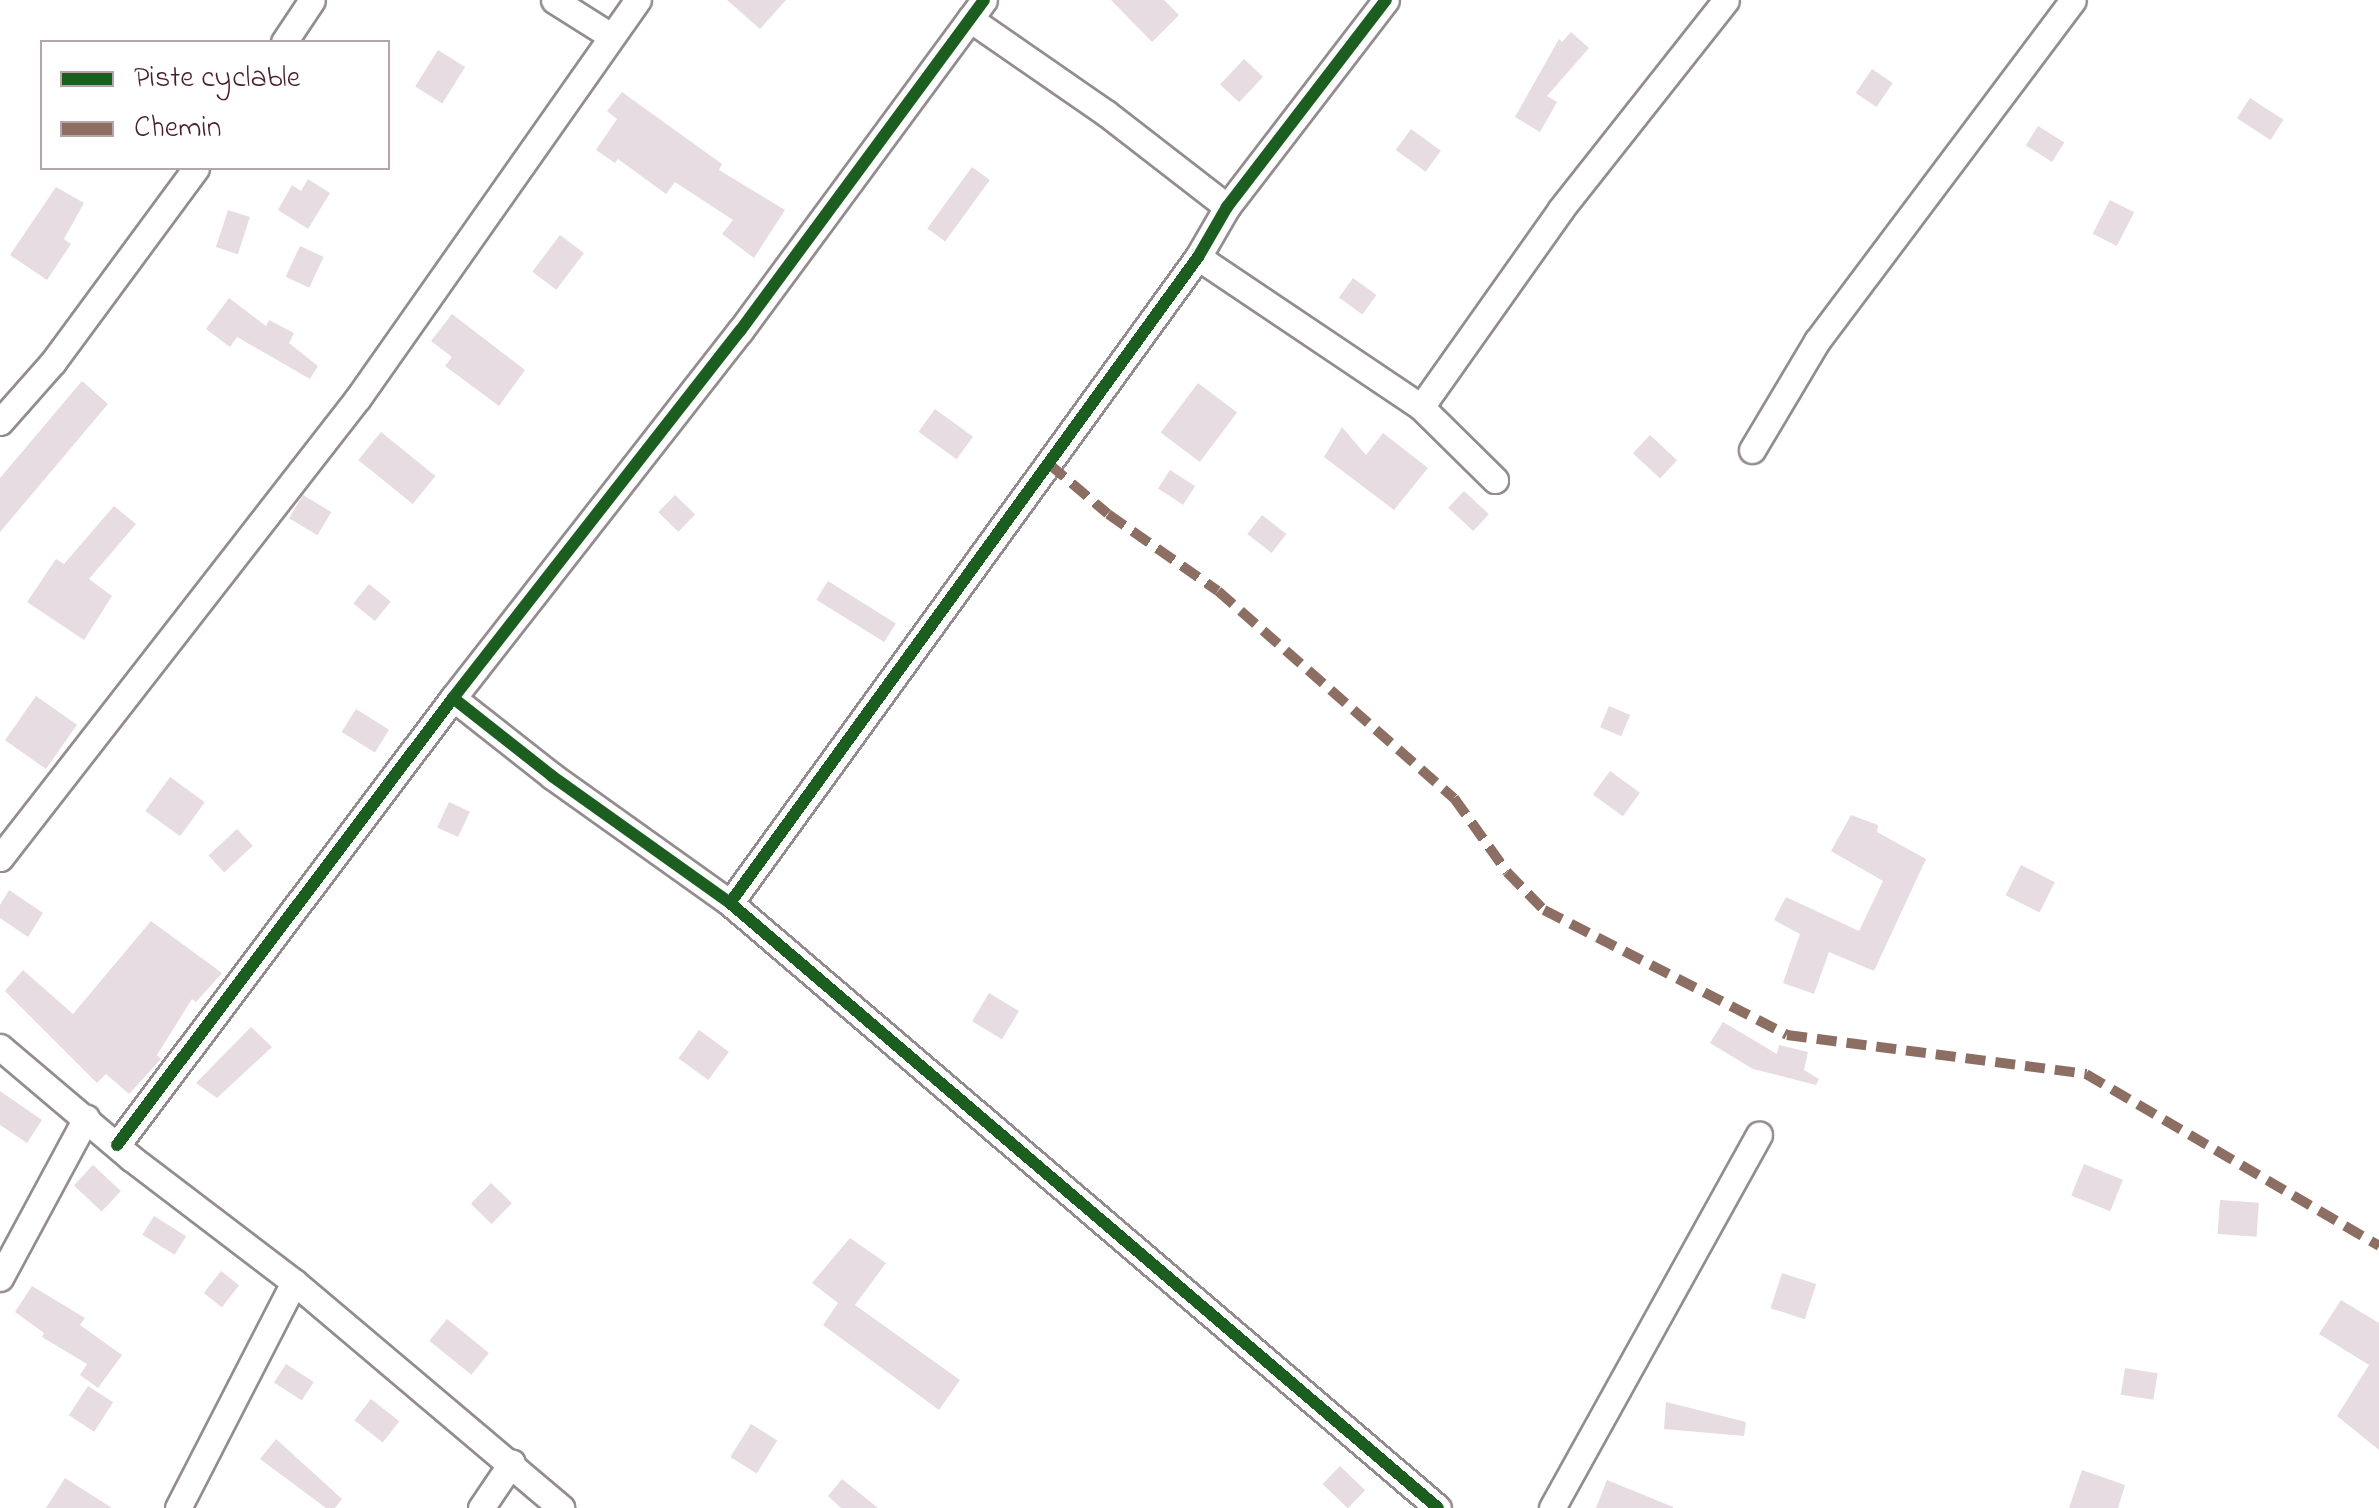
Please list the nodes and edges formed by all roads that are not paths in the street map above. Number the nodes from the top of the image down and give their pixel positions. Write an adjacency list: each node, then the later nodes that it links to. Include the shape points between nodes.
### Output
1 (312, 0): 9 (street)
2 (554, 0): 8 (street)
3 (638, 0): 8 (street)
4 (1386, 0): 11 (street)
5 (1726, 0): 13 (street, via 1561,210)
6 (2073, 0): 15 (street, via 1817,342)
7 (977, 9): 11 (street); 17 (street, via 740,331)
8 (611, 36): 18 (street, via 358,398)
9 (285, 40)
10 (195, 170): 14 (street, via 53,362)
11 (1227, 207): 12 (street)
12 (1198, 257): 13 (street); 19 (street)
13 (1421, 407): 16 (street)
14 (0, 422)
15 (1752, 450)
16 (1496, 480)
17 (453, 698): 19 (street); 23 (street)
18 (0, 858)
19 (730, 902): 30 (street)
20 (0, 1047): 21 (street)
21 (86, 1118): 23 (street); 24 (street)
22 (1760, 1135): 31 (street)
23 (117, 1145): 25 (street)
24 (0, 1278)
25 (294, 1282): 26 (street); 27 (street)
26 (512, 1462): 28 (street); 29 (street)
27 (178, 1508)
28 (481, 1508)
29 (561, 1508)
30 (1438, 1508)
31 (1552, 1508)

